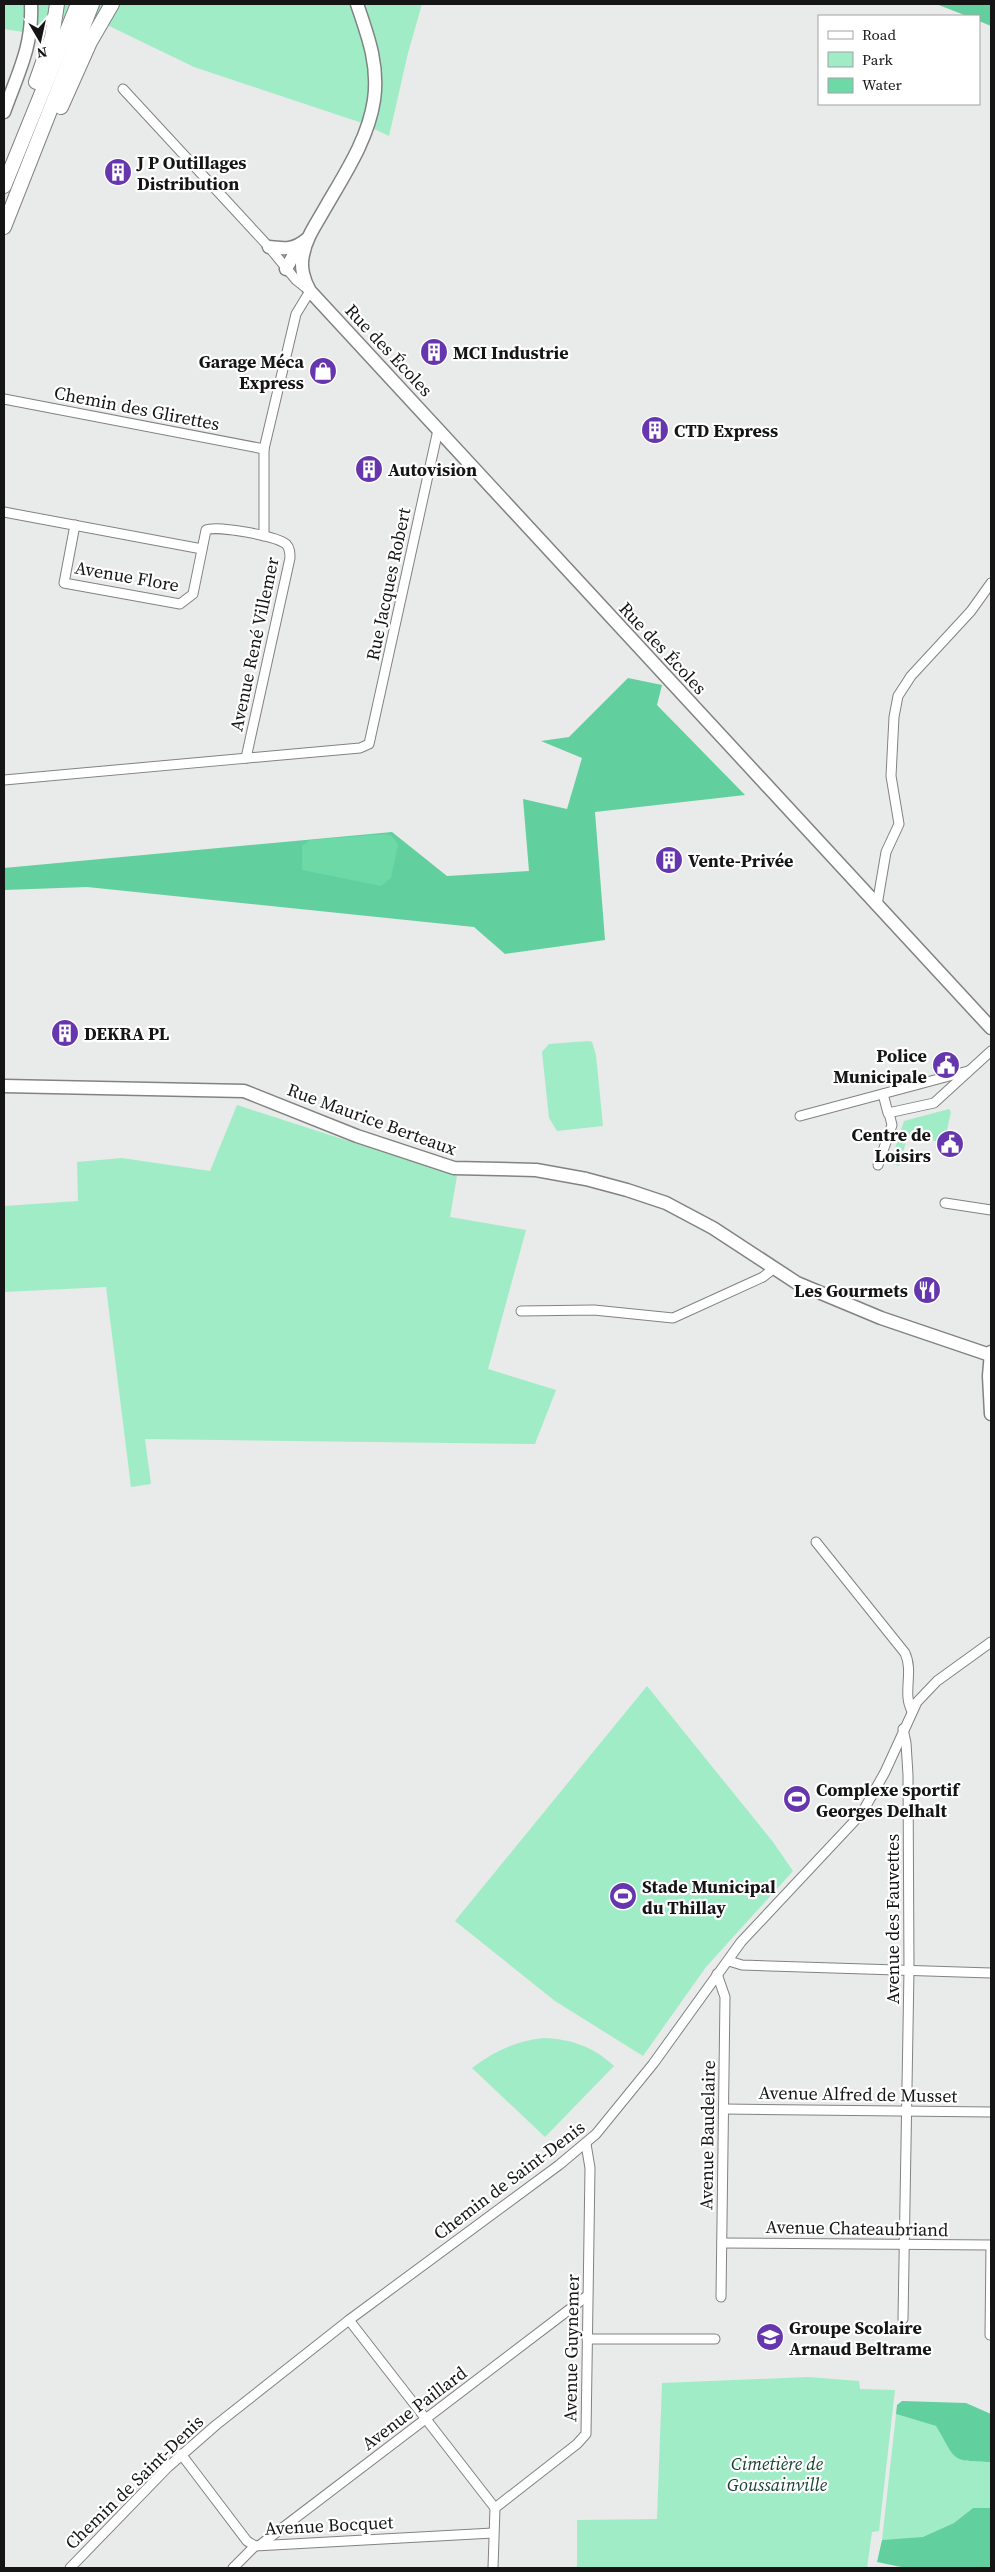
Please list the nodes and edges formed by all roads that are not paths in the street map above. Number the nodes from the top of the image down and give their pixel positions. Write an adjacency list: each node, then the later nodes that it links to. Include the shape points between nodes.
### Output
1 (31, 4): 8 (street, via 30,42)
2 (57, 4): 9 (main road, via 52,37 22,123)
3 (78, 4): 9 (main road)
4 (92, 4): 10 (main road)
5 (112, 4): 10 (main road, via 90,42 53,126)
6 (357, 4): 13 (street, Rue des Écoles, via 372,44 376,72 370,120 358,150)
7 (123, 89): 14 (street, Rue des Écoles)
8 (4, 112)
9 (22, 138): 11 (main road)
10 (39, 140): 12 (main road)
11 (4, 186)
12 (4, 227)
13 (302, 243): 14 (street, via 287,250); 15 (street); 16 (street, Rue des Écoles, via 304,281)
14 (269, 248): 15 (street, Rue des Écoles)
15 (286, 269): 16 (street, Rue des Écoles)
16 (310, 291): 18 (street, Rue des Écoles); 19 (street, Avenue René Villemer, via 296,314)
17 (4, 399): 19 (street, Chemin des Glirettes)
18 (438, 430): 25 (street, Rue Jacques Robert, via 369,744 360,748); 27 (street, Rue des Écoles)
19 (264, 449): 22 (street, Avenue René Villemer)
20 (4, 512): 21 (street)
21 (75, 525): 23 (street); 23 (street, Avenue Flore, via 64,583 180,604 193,594)
22 (264, 536): 23 (street, Avenue Flore, via 210,528 203,536); 25 (street, Avenue René Villemer, via 286,545 290,558)
23 (202, 549)
24 (991, 583): 27 (street, via 971,611 911,676 898,696 892,776 899,824 886,852)
25 (246, 758): 26 (street)
26 (4, 780)
27 (877, 905): 28 (street, Rue des Écoles)
28 (991, 1028)
29 (991, 1051): 30 (street)
30 (968, 1071): 32 (street); 33 (street, via 934,1102)
31 (4, 1086): 38 (street, Rue Maurice Berteaux, via 244,1091 357,1136 454,1168 536,1170 627,1190 666,1204 713,1228)
32 (882, 1094): 33 (street); 34 (street)
33 (889, 1113): 35 (street, via 892,1125)
34 (800, 1116)
35 (878, 1165)
36 (944, 1203): 37 (street)
37 (991, 1210)
38 (773, 1269): 39 (street, via 763,1277 673,1318 594,1310); 40 (street, Rue Maurice Berteaux, via 797,1283 881,1318)
39 (521, 1311)
40 (990, 1354): 41 (street)
41 (991, 1414)
42 (816, 1542): 44 (street, via 905,1653 909,1668 907,1702)
43 (991, 1642): 44 (street, Chemin de Saint-Denis, via 937,1680)
44 (912, 1711): 45 (street, Chemin de Saint-Denis)
45 (903, 1729): 46 (street, Chemin de Saint-Denis, via 885,1772 862,1813 741,1942); 47 (street, Avenue des Fauvettes, via 908,1775)
46 (729, 1961): 47 (street, via 742,1965); 49 (street, Chemin de Saint-Denis)
47 (909, 1970): 48 (street); 51 (street, Avenue des Fauvettes)
48 (991, 1973)
49 (717, 1974): 50 (street, Avenue Baudelaire, via 725,1997); 53 (street, Chemin de Saint-Denis, via 626,2100)
50 (724, 2109): 51 (street, Avenue Alfred de Musset); 54 (street, Avenue Baudelaire)
51 (907, 2110): 52 (street, Avenue Alfred de Musset); 55 (street, Avenue des Fauvettes)
52 (991, 2112)
53 (586, 2144): 57 (street, Avenue Guynemer, via 590,2168); 60 (street, Chemin de Saint-Denis)
54 (722, 2243): 55 (street, Avenue Chateaubriand); 58 (street, Avenue Baudelaire)
55 (905, 2245): 56 (street, Avenue Chateaubriand); 59 (street, Avenue des Fauvettes)
56 (990, 2245): 61 (street)
57 (587, 2296): 63 (street, Avenue Guynemer); 64 (street, Avenue Paillard)
58 (721, 2297)
59 (903, 2319)
60 (349, 2320): 64 (street); 65 (street, Chemin de Saint-Denis)
61 (990, 2335)
62 (715, 2339): 63 (street)
63 (587, 2340): 66 (street, Avenue Guynemer, via 586,2434)
64 (426, 2420): 66 (street); 68 (street, Avenue Paillard)
65 (181, 2454): 68 (street, Avenue Bocquet, via 247,2542); 69 (street, Chemin de Saint-Denis)
66 (495, 2508): 67 (street)
67 (493, 2533): 68 (street, Avenue Bocquet); 71 (street)
68 (257, 2546): 70 (street, Avenue Paillard)
69 (70, 2568)
70 (233, 2568)
71 (493, 2568)

